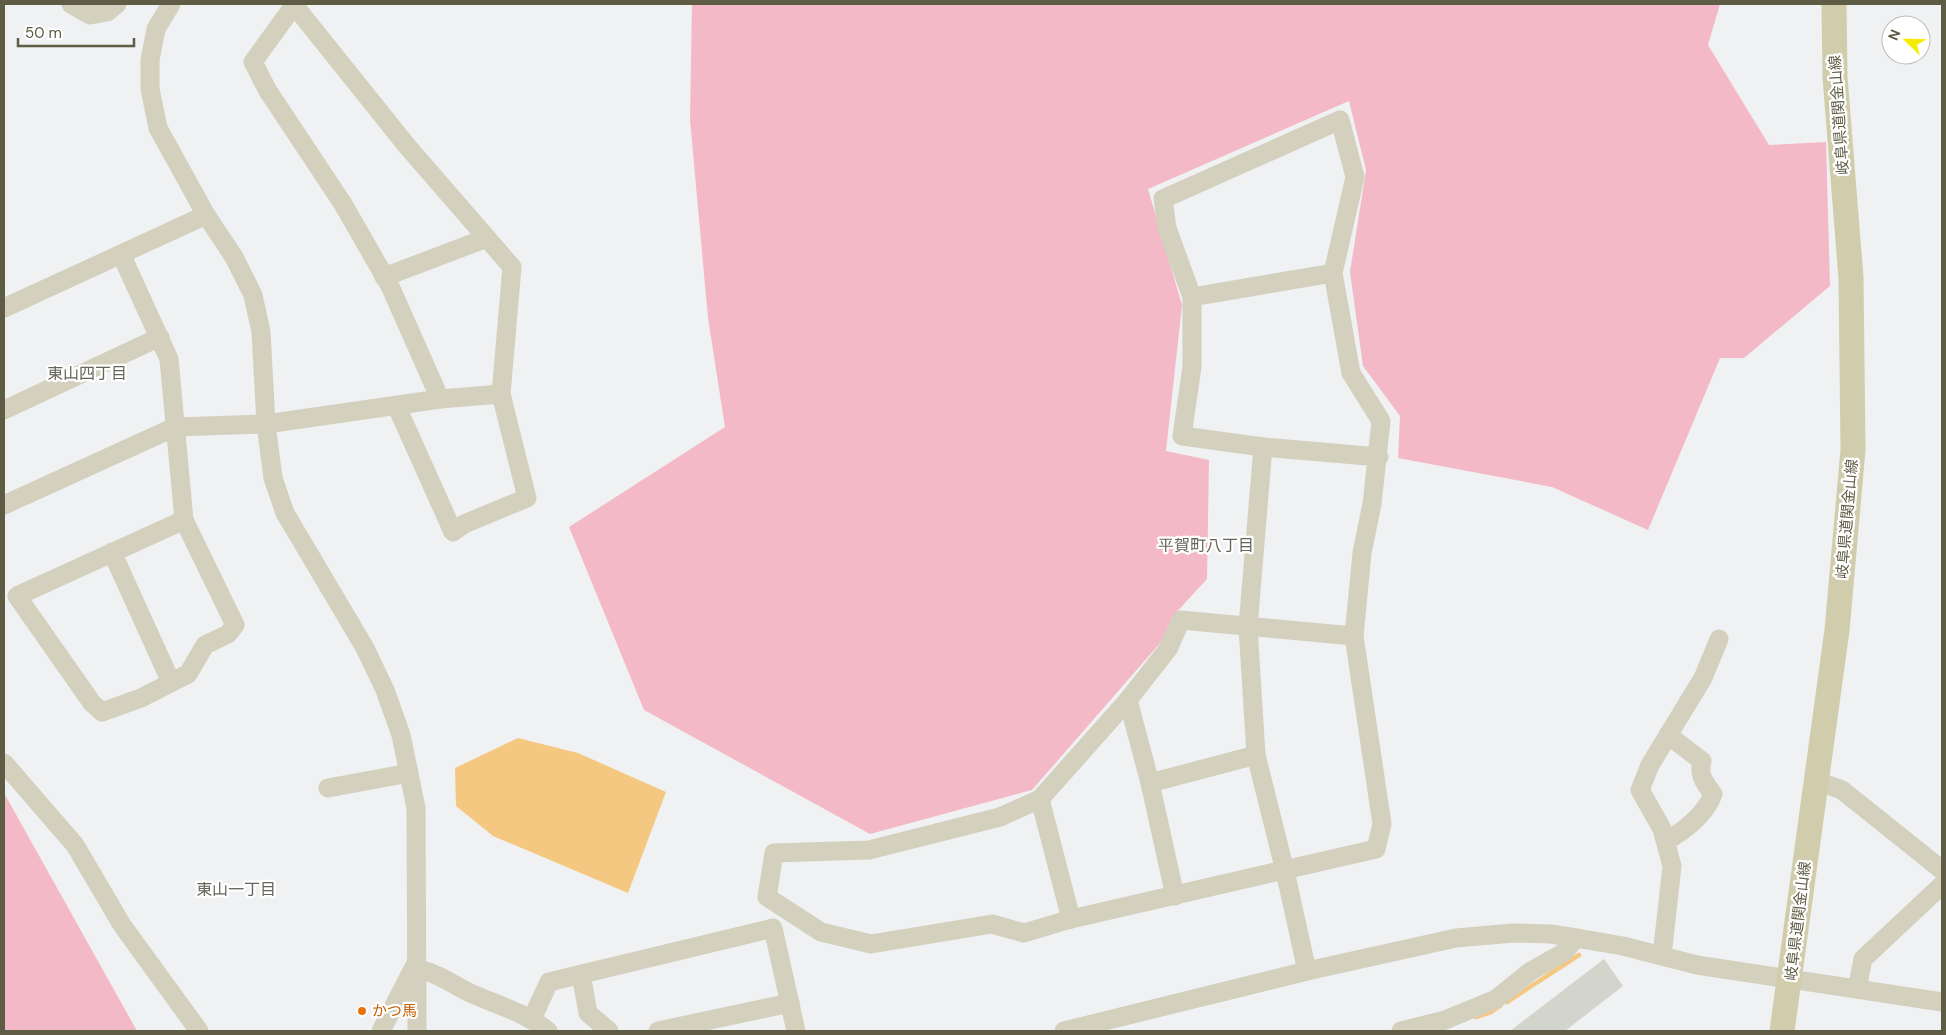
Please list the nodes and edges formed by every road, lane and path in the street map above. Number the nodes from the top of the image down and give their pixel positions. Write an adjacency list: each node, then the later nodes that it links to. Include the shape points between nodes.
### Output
1 (71, 4): 2 (street, via 90,15 107,12)
2 (117, 4)
3 (171, 4): 6 (street, via 156,28 150,60 150,89 158,128)
4 (294, 4): 7 (street, via 407,146); 10 (street, via 252,62 343,204)
5 (1834, 4): 34 (main road, 岐阜県道関金山線, via 1835,77 1851,278 1853,450 1837,630)
6 (206, 215): 8 (street); 18 (street, via 234,257 253,295 261,332)
7 (487, 238): 10 (street); 14 (street, via 512,267)
8 (121, 254): 12 (street); 13 (street)
9 (1333, 273): 11 (street); 11 (street, via 1355,176 1340,120 1163,199 1167,228); 21 (street, via 1351,373 1381,421)
10 (384, 277): 15 (street)
11 (1192, 296): 20 (street, via 1192,367 1182,436)
12 (4, 308)
13 (160, 337): 17 (street); 19 (street, via 169,359)
14 (501, 394): 15 (street); 16 (street, via 527,498 453,532)
15 (440, 399): 16 (street)
16 (397, 407): 18 (street)
17 (4, 410)
18 (266, 424): 19 (street); 33 (street, via 273,478 285,513 365,648 401,735)
19 (175, 427): 22 (street); 23 (street)
20 (1263, 447): 21 (street); 25 (street)
21 (1379, 457): 26 (street, via 1362,553)
22 (4, 505)
23 (184, 520): 24 (street); 28 (street, via 235,625 228,634 205,645 188,674)
24 (112, 552): 28 (street); 28 (street, via 17,596 102,712 142,698)
25 (1248, 627): 26 (street); 29 (street, via 1181,620 1168,649); 31 (street)
26 (1354, 636): 40 (street, via 1382,824 1376,849)
27 (1719, 639): 30 (street, via 1703,678)
28 (171, 682)
29 (1128, 700): 35 (street); 37 (street)
30 (1668, 735): 38 (street, via 1640,790); 38 (street, via 1702,761 1700,771 1713,794 1710,803 1681,832)
31 (1256, 756): 35 (street); 40 (street)
32 (4, 763): 54 (street, via 75,845 122,924)
33 (409, 773): 36 (street); 46 (street, via 416,808)
34 (1817, 781): 39 (street, via 1842,790); 49 (main road, 岐阜県道関金山線)
35 (1150, 783): 42 (street)
36 (328, 788)
37 (1040, 798): 43 (street); 43 (street, via 1000,818 869,850 774,853 767,897 821,932 870,944 992,924 1024,933)
38 (1666, 841): 45 (street, via 1672,866)
39 (1942, 870)
40 (1285, 871): 42 (street); 47 (street)
41 (1942, 885): 50 (street, via 1863,959)
42 (1175, 896): 43 (street)
43 (1071, 918)
44 (1576, 938): 45 (street); 47 (street, via 1513,933 1456,938); 62 (street, via 1563,953 1531,971 1496,999 1445,1020)
45 (1662, 956): 49 (street, via 1697,965)
46 (417, 965): 53 (street, via 464,990); 55 (street); 56 (street)
47 (1307, 971): 61 (street)
48 (581, 974): 52 (street, via 774,928); 53 (street, via 549,982); 58 (street, via 588,1013)
49 (1791, 978): 50 (street); 63 (main road, 岐阜県道関金山線)
50 (1857, 989): 51 (street)
51 (1942, 1002)
52 (790, 1003): 59 (street); 60 (street)
53 (532, 1019): 57 (street)
54 (199, 1031)
55 (382, 1031)
56 (417, 1031)
57 (548, 1031)
58 (609, 1031)
59 (658, 1031)
60 (796, 1031)
61 (1064, 1031)
62 (1401, 1031)
63 (1782, 1031)

